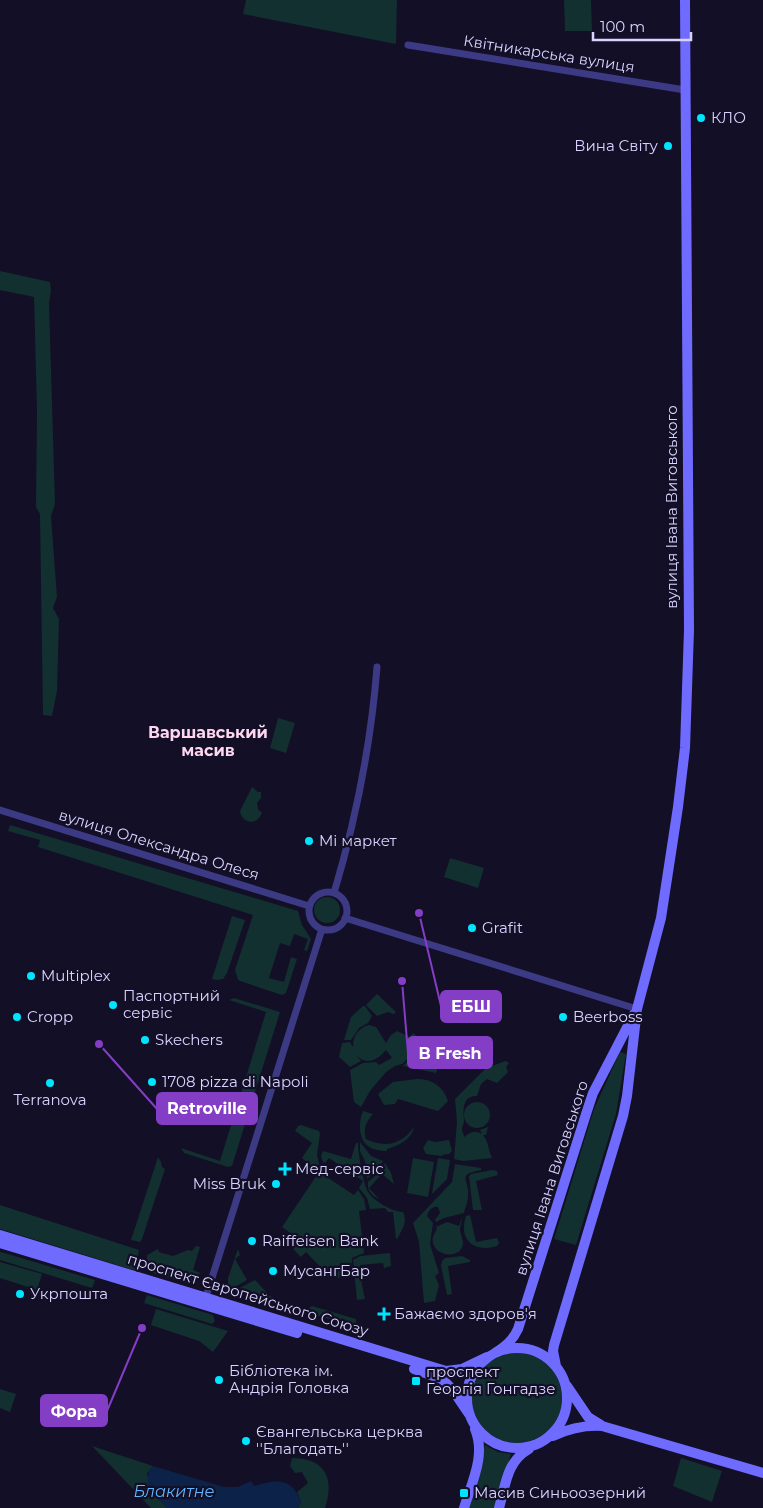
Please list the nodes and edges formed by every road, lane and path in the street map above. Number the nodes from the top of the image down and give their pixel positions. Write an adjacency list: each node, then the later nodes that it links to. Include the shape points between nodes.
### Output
1 (685, 0): 3 (main road, вулиця Івана Виговського)
2 (408, 45): 3 (street, Квітникарська вулиця)
3 (685, 90): 10 (main road, вулиця Івана Виговського, via 688,622 685,748 661,918)
4 (377, 667): 6 (street, via 366,759 353,826)
5 (0, 810): 7 (street, вулиця Олександра Олеся)
6 (334, 893): 7 (street, via 326,892 314,897); 8 (street, via 345,903)
7 (309, 906): 9 (street, via 311,920)
8 (345, 918): 9 (street, via 337,927 330,930); 10 (street)
9 (322, 928): 13 (street)
10 (637, 1009): 14 (main road, вулиця Івана Виговського, via 593,1093 518,1329 508,1344); 15 (main road, вулиця Івана Виговського, via 623,1116 554,1345)
11 (0, 1235): 13 (main road, проспект Європейського Союзу)
12 (0, 1243): 13 (main road, проспект Європейського Союзу)
13 (205, 1302): 14 (main road, проспект Європейського Союзу, via 446,1371 462,1369); 17 (main road, проспект Європейського Союзу, via 442,1378)
14 (491, 1355): 15 (main road, via 523,1348 541,1354); 17 (main road, via 479,1364 469,1382 466,1393)
15 (556, 1366): 16 (main road)
16 (565, 1383): 18 (main road, via 588,1417); 19 (main road, via 566,1410 558,1427)
17 (471, 1418): 19 (main road, via 487,1439 501,1446 516,1448); 21 (main road, via 480,1451)
18 (602, 1426): 19 (main road, via 574,1427); 20 (main road)
19 (541, 1442): 22 (main road, via 513,1462)
20 (763, 1473)
21 (464, 1508)
22 (499, 1508)

